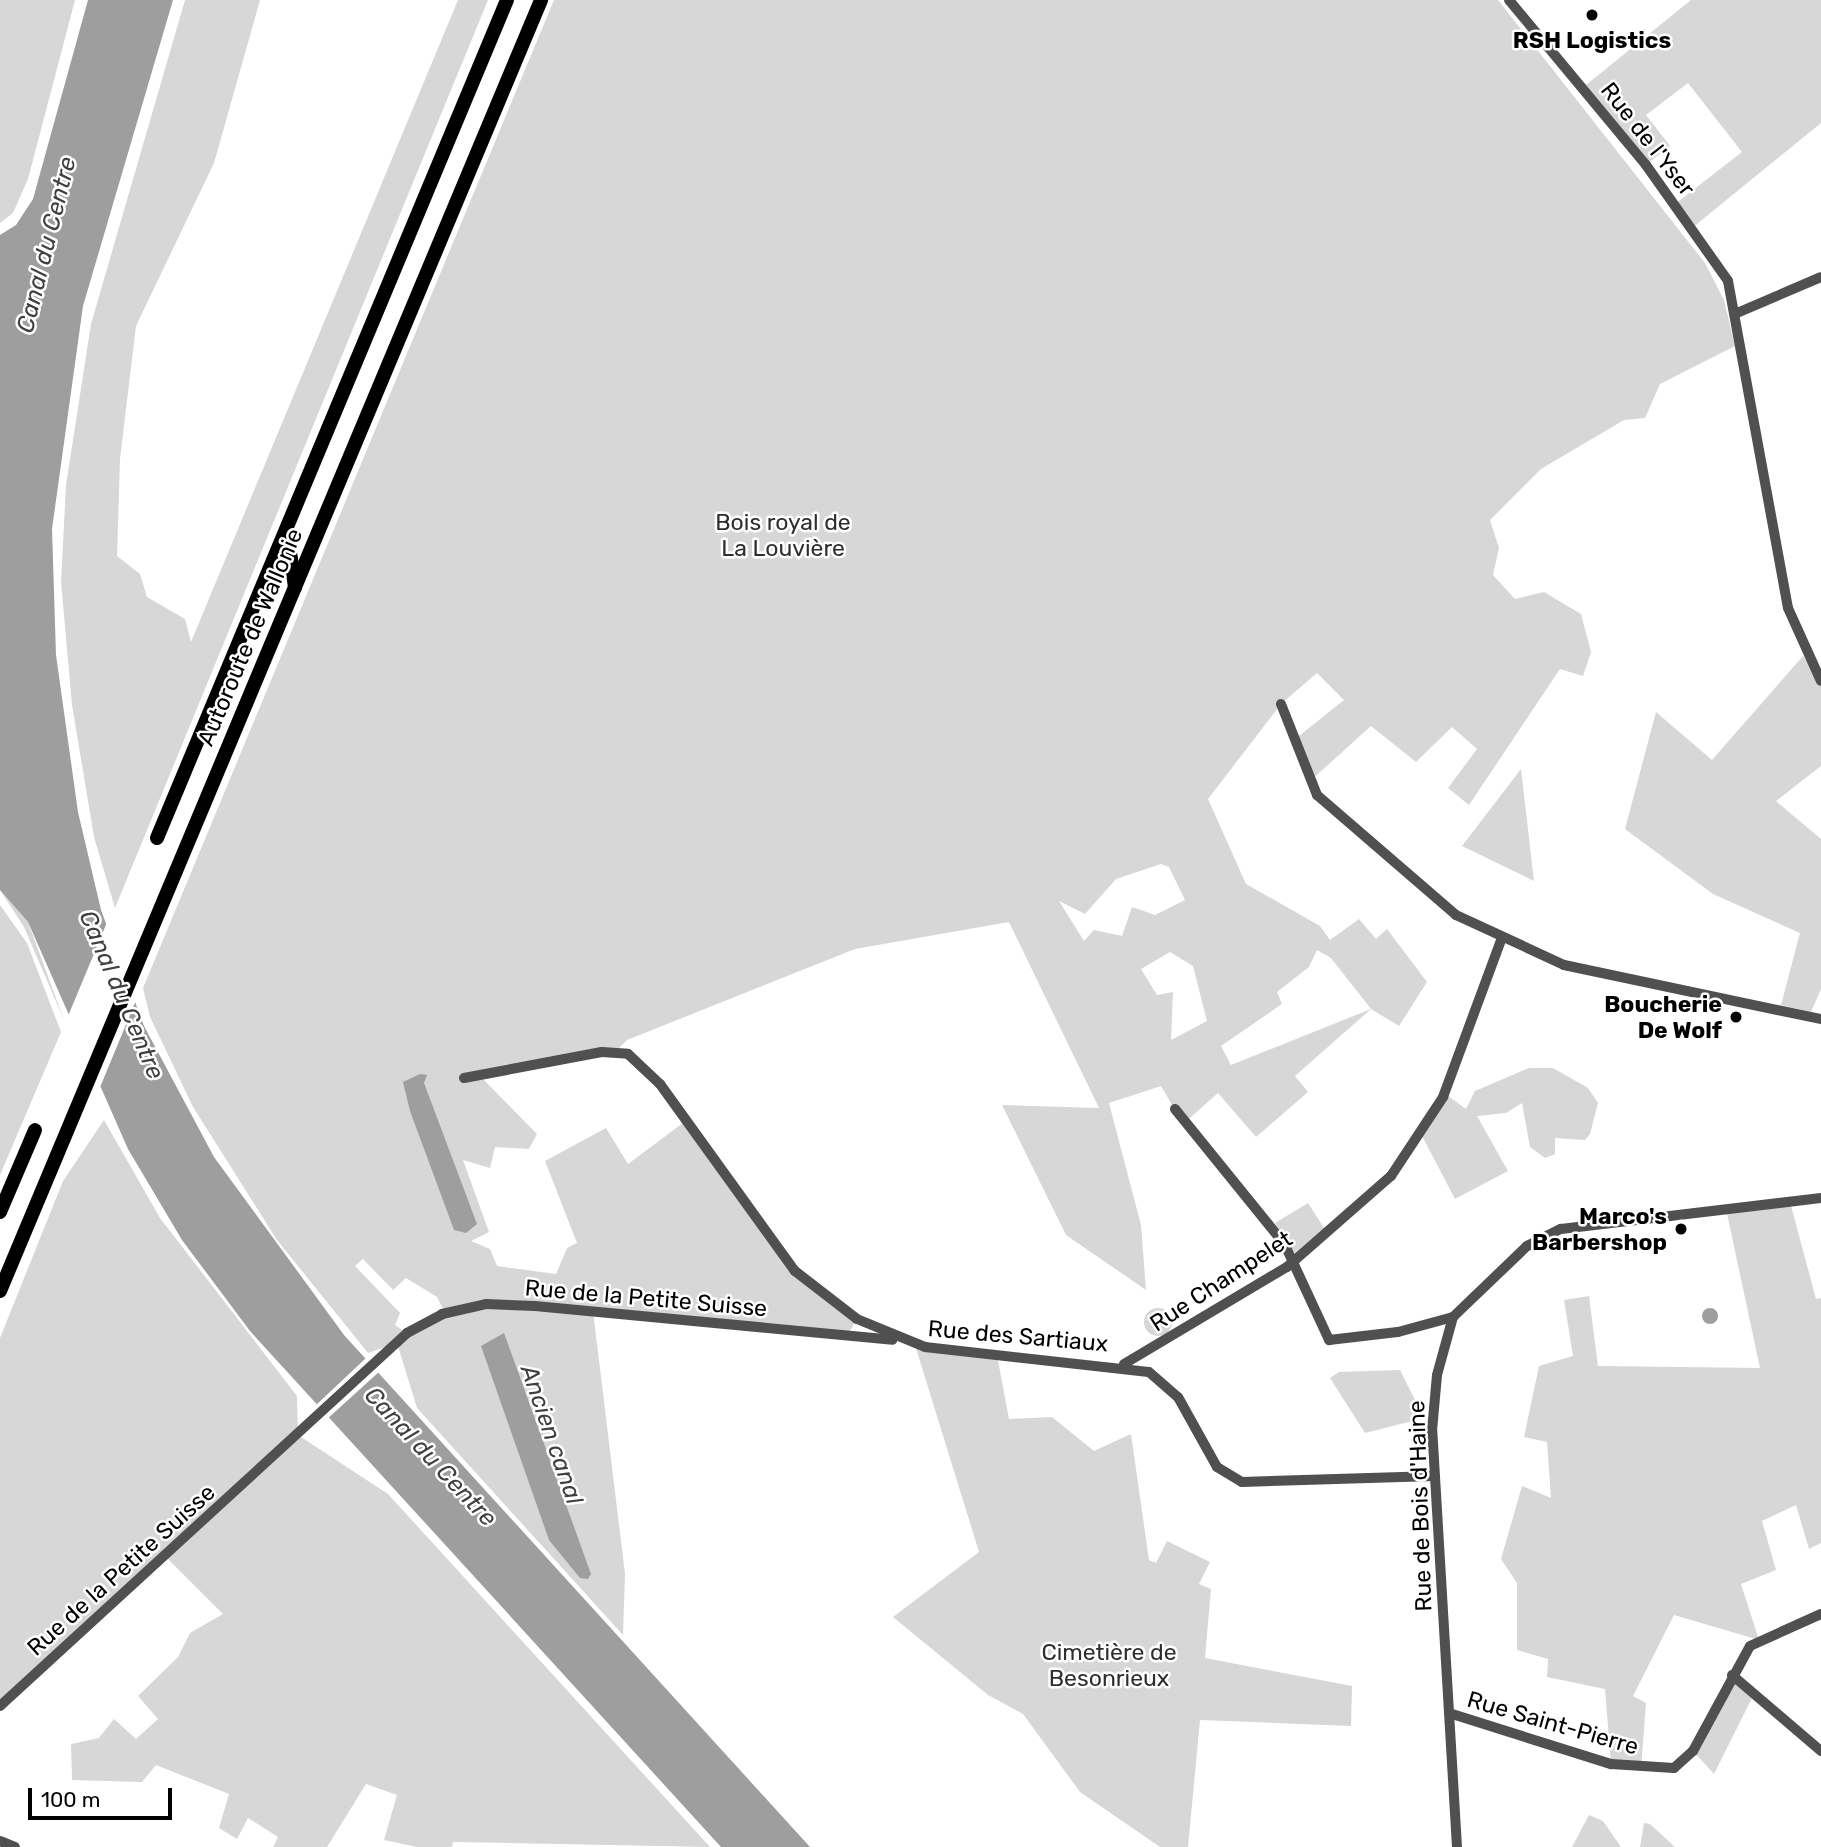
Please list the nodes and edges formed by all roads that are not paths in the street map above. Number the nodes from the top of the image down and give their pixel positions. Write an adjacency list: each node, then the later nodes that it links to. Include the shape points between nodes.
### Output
1 (507, 0): 6 (highway, Autoroute de Wallonie)
2 (541, 0): 7 (highway, Autoroute de Wallonie)
3 (1509, 0): 5 (street, Rue de l'Yser, via 1717,261)
4 (1821, 277): 5 (street)
5 (1737, 313): 8 (street, Rue de l'Yser, via 1788,608)
6 (286, 528): 7 (highway); 11 (highway, Autoroute de Wallonie)
7 (295, 588): 20 (highway, Autoroute de Wallonie)
8 (1818, 670): 9 (street, Rue de l'Yser)
9 (1821, 681)
10 (1281, 704): 12 (street, via 1321,799 1432,899)
11 (157, 838)
12 (1501, 940): 13 (street, via 1580,969); 19 (street, Rue Champelet, via 1443,1097 1424,1130 1382,1186)
13 (1821, 1019)
14 (464, 1078): 22 (street, Rue des Sartiaux, via 609,1051 634,1058 795,1271 838,1308)
15 (1175, 1109): 19 (street)
16 (35, 1130): 18 (highway)
17 (1821, 1198): 21 (street, via 1561,1229 1527,1247)
18 (0, 1212)
19 (1294, 1261): 21 (street, via 1329,1340 1398,1332); 23 (street, Rue Champelet)
20 (0, 1291)
21 (1453, 1317): 24 (street, Rue de Bois d'Haine, via 1433,1401)
22 (900, 1341): 23 (street, Rue des Sartiaux, via 966,1354); 27 (street, Rue de la Petite Suisse, via 486,1304 442,1314 399,1341)
23 (1124, 1364): 24 (street, Rue des Sartiaux, via 1169,1386 1211,1459 1242,1482)
24 (1436, 1476): 28 (street, Rue de Bois d'Haine)
25 (1821, 1615): 26 (street, Rue Saint-Pierre, via 1754,1643)
26 (1732, 1675): 28 (street, Rue Saint-Pierre, via 1690,1757 1668,1769 1611,1764); 29 (street)
27 (0, 1706)
28 (1450, 1713): 32 (street, Rue de Bois d'Haine)
29 (1821, 1751)
30 (0, 1842): 31 (street)
31 (15, 1847)
32 (1457, 1847)

